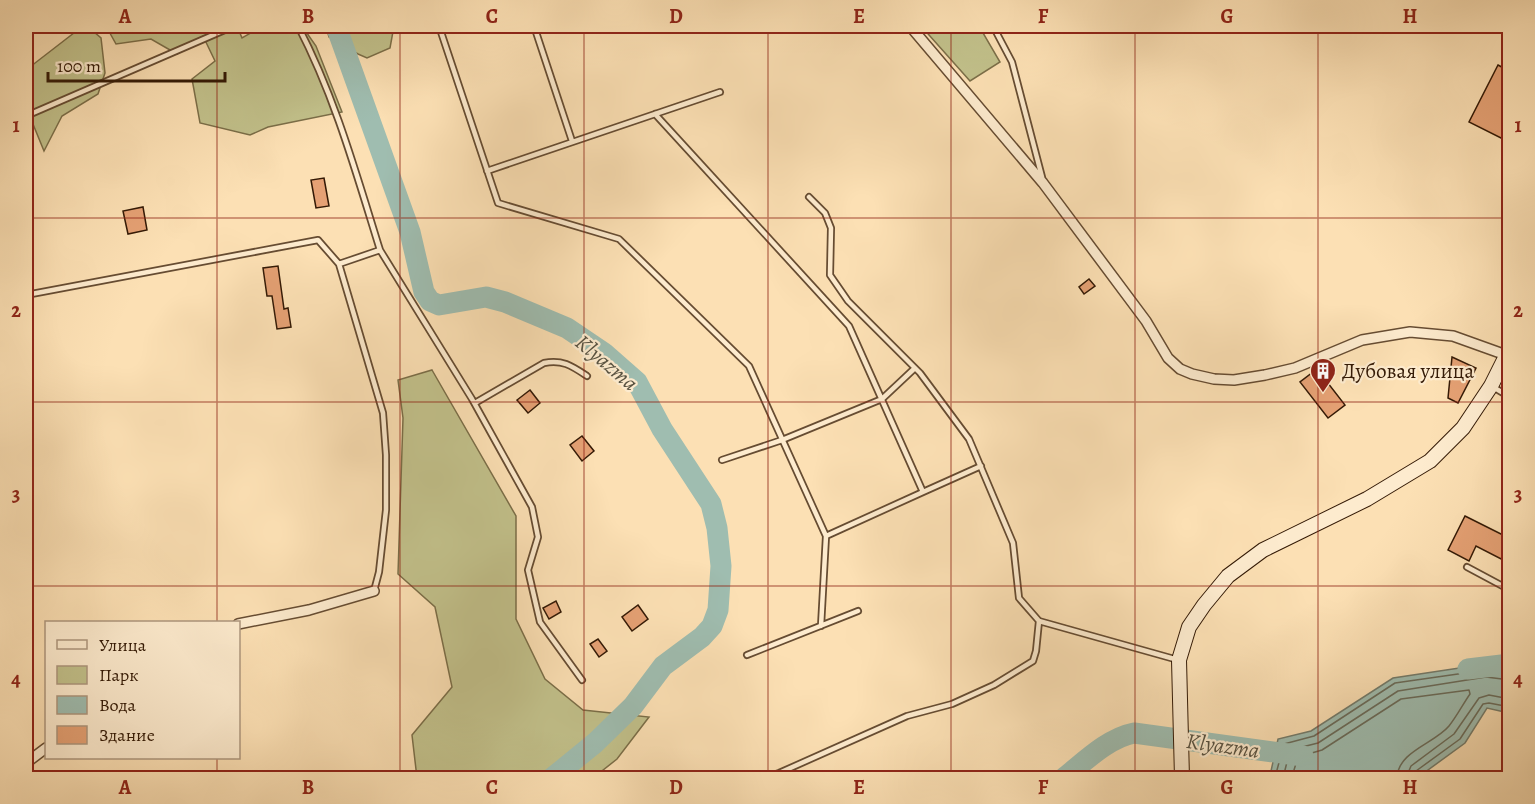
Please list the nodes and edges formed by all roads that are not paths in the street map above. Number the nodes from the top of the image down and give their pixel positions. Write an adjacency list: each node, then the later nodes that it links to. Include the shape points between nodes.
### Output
1 (234, 26): 9 (lane)
2 (298, 26): 14 (lane, via 341,123)
3 (439, 26): 11 (lane)
4 (534, 26): 10 (lane)
5 (910, 26): 12 (street)
6 (993, 26): 12 (lane, via 1012,62)
7 (720, 92): 8 (lane)
8 (655, 114): 10 (lane); 22 (lane, via 849,326)
9 (26, 116)
10 (572, 141): 11 (lane)
11 (487, 171): 24 (lane, via 498,203 619,239 749,366)
12 (1043, 183): 17 (street, via 1146,321 1168,358 1192,374 1234,380 1265,375 1295,368 1362,340 1410,332 1453,336)
13 (808, 197): 18 (lane, via 825,213 831,228 830,274 848,301)
14 (380, 250): 15 (lane); 23 (lane)
15 (339, 264): 16 (lane, via 318,240); 31 (lane, via 383,412 386,510)
16 (26, 295)
17 (1508, 354): 20 (street)
18 (915, 368): 22 (lane); 26 (lane, via 969,438)
19 (587, 376): 23 (lane, via 555,360)
20 (1491, 386): 21 (lane); 37 (street, via 1463,428 1430,461 1367,499 1263,550 1228,576 1190,627)
21 (1509, 398)
22 (882, 399): 24 (lane); 27 (lane)
23 (475, 403): 38 (lane, via 532,507 538,537 528,570 540,622)
24 (782, 440): 25 (lane); 28 (lane)
25 (722, 459)
26 (981, 466): 27 (lane); 33 (lane, via 1013,543 1019,598)
27 (923, 492): 28 (lane)
28 (826, 536): 35 (lane)
29 (1467, 567): 30 (lane)
30 (1509, 590)
31 (374, 591): 34 (street, via 309,610)
32 (858, 611): 35 (lane)
33 (1040, 621): 37 (lane); 41 (lane, via 1033,661 994,685 952,704 906,716)
34 (240, 624)
35 (821, 626): 36 (lane)
36 (747, 655)
37 (1179, 660): 42 (street)
38 (582, 681)
39 (45, 749): 40 (street)
40 (26, 763)
41 (763, 778)
42 (1182, 778)

